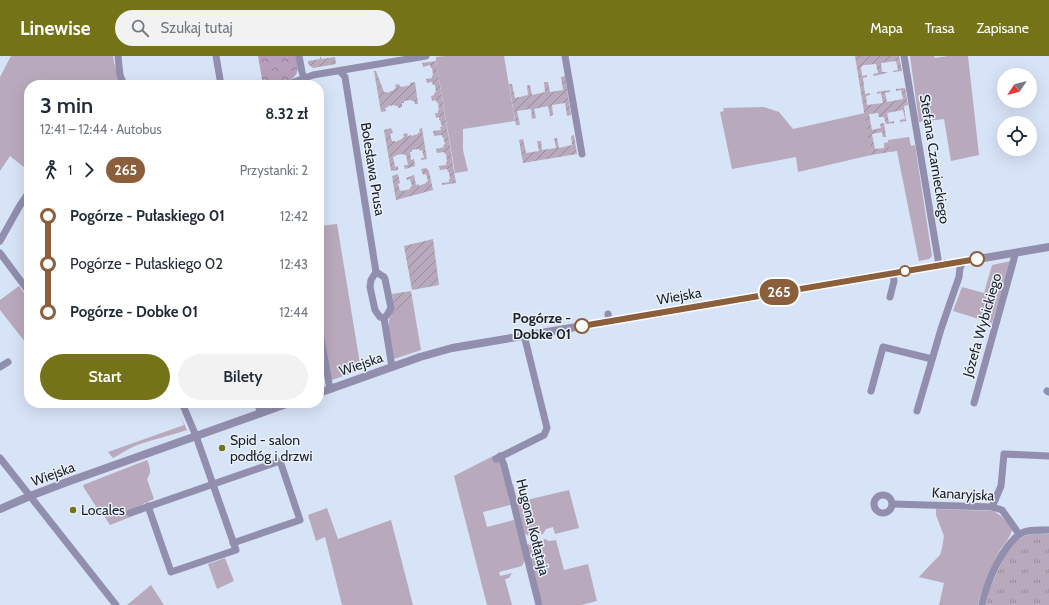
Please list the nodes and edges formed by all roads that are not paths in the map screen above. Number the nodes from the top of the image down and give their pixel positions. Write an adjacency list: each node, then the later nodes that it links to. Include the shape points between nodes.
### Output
1 (118, 56): 9 (street)
2 (216, 56): 10 (street)
3 (299, 56): 8 (street)
4 (426, 56): 7 (street)
5 (565, 56): 12 (street)
6 (904, 56): 19 (street, Stefana Czarnieckiego)
7 (340, 71): 8 (street); 20 (street, Bolesława Prusa, via 345,77)
8 (304, 78): 11 (street)
9 (122, 80)
10 (220, 80)
11 (299, 80)
12 (582, 154)
13 (24, 200): 14 (street)
14 (0, 241)
15 (1049, 247): 17 (street, Wiejska)
16 (0, 253): 22 (street)
17 (1015, 253): 18 (street, Wiejska); 34 (street, Józefa Wybickiego)
18 (963, 261): 19 (street, Wiejska); 27 (street)
19 (939, 266): 21 (street, Wiejska)
20 (376, 272): 24 (street, Bolesława Prusa, via 370,287 375,310); 24 (street, Bolesława Prusa, via 386,279 391,304 390,311)
21 (893, 273): 23 (street); 25 (street, Wiejska, via 609,317)
22 (24, 284)
23 (890, 297)
24 (384, 318): 30 (street, Bolesława Prusa)
25 (524, 335): 30 (street, Wiejska, via 452,348); 54 (street, Hugona Kołłątaja, via 547,428 544,434 498,458 504,465)
26 (324, 355): 31 (street)
27 (932, 359): 33 (street, via 883,347); 38 (street)
28 (8, 362): 29 (street)
29 (0, 367)
30 (392, 367): 31 (street, Wiejska)
31 (330, 389): 32 (street, Wiejska)
32 (324, 391)
33 (871, 391)
34 (974, 403)
35 (184, 408): 40 (street)
36 (258, 408): 39 (street)
37 (275, 408): 39 (street, Wiejska)
38 (917, 411)
39 (261, 413): 40 (street, Wiejska)
40 (196, 436): 43 (street); 44 (street, Wiejska)
41 (1049, 456): 47 (street, via 1004,454 1002,486)
42 (0, 458): 44 (street)
43 (212, 484): 46 (street); 52 (street); 52 (street, via 280,461 300,520)
44 (30, 496): 48 (street, Wiejska); 53 (street)
45 (892, 504): 47 (street, Kanaryjska)
46 (148, 506): 49 (street); 52 (street, via 171,572 236,550)
47 (992, 507): 51 (street, Kanaryjska, via 1002,510)
48 (0, 509)
49 (130, 512)
50 (1049, 530): 51 (street, via 1033,530)
51 (1019, 534): 55 (street, via 1005,549 989,581)
52 (233, 543)
53 (116, 605)
54 (539, 605)
55 (982, 605)

